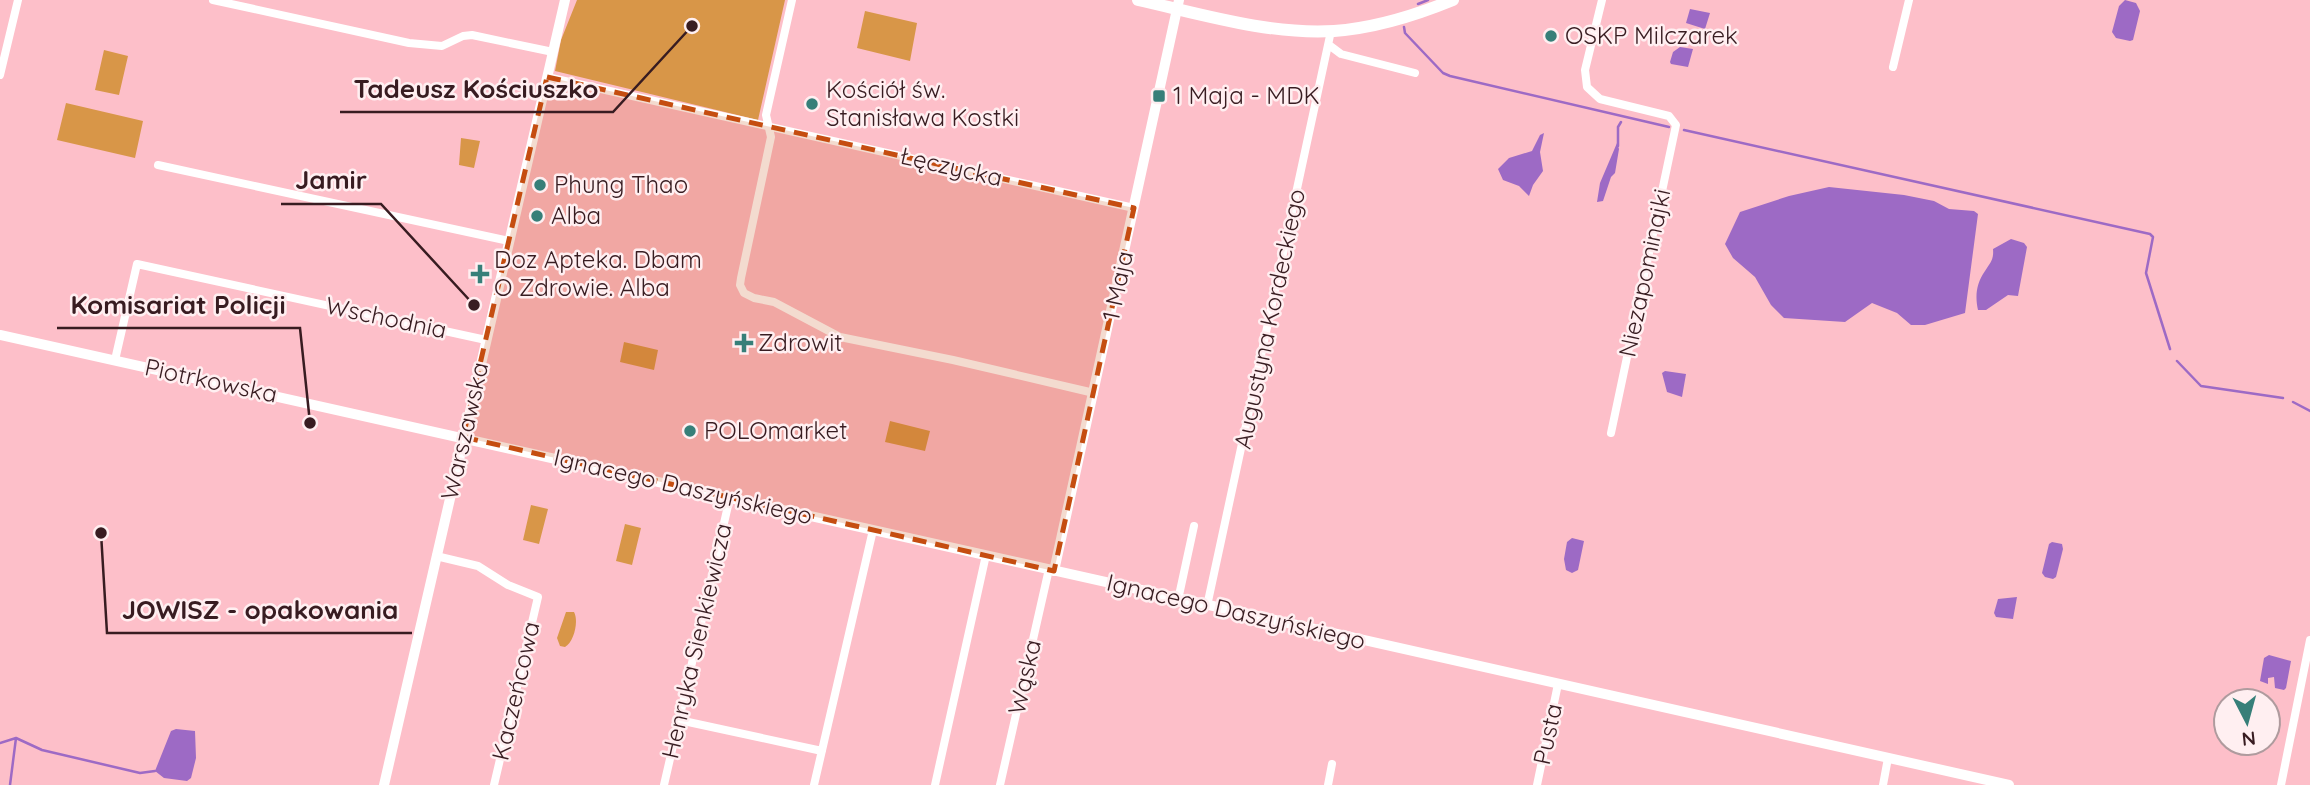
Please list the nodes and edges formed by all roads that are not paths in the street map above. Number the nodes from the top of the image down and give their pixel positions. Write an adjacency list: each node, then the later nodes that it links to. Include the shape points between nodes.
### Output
1 (18, 0): 15 (street)
2 (214, 0): 12 (street, via 409,43 442,46 472,35)
3 (565, 0): 12 (main road, Warszawska)
4 (792, 0): 17 (street, via 766,115)
5 (1138, 0): 9 (main road)
6 (1453, 0): 10 (main road, via 1393,22)
7 (1602, 0): 25 (street, Niezapominajki, via 1585,70 1587,87 1600,99 1669,116 1676,125)
8 (1909, 0): 13 (street)
9 (1178, 4): 10 (main road, via 1284,29); 19 (street, 1 Maja)
10 (1331, 31): 11 (street, Augustyna Kordeckiego)
11 (1329, 45): 14 (street, via 1341,54); 34 (street, Augustyna Kordeckiego)
12 (553, 52): 16 (main road, Warszawska)
13 (1893, 68)
14 (1415, 73)
15 (0, 75)
16 (547, 77): 17 (street, Łęczycka); 20 (main road, Warszawska)
17 (768, 126): 19 (street, Łęczycka); 24 (street, via 771,137 741,289 748,296 774,302 840,337)
18 (158, 165): 20 (street)
19 (1135, 208): 24 (street, 1 Maja)
20 (509, 241): 22 (main road, Warszawska)
21 (0, 335): 23 (street, Piotrkowska)
22 (486, 340): 23 (street, Wschodnia, via 137,264); 26 (main road, Warszawska)
23 (115, 360): 26 (street, Piotrkowska)
24 (1094, 393): 32 (street, 1 Maja)
25 (1611, 433)
26 (463, 437): 27 (street, Ignacego Daszyńskiego); 31 (main road, Warszawska)
27 (730, 497): 29 (street, Ignacego Daszyńskiego); 37 (street, Henryka Sienkiewicza)
28 (1194, 526): 33 (street)
29 (873, 530): 30 (street, Ignacego Daszyńskiego); 38 (street)
30 (986, 555): 32 (street, Ignacego Daszyńskiego); 45 (street)
31 (436, 556): 41 (main road, Warszawska); 42 (street, Kaczeńcowa, via 478,566 538,597)
32 (1052, 570): 33 (street, Ignacego Daszyńskiego); 46 (street, Wąska)
33 (1178, 600): 34 (street, Ignacego Daszyńskiego)
34 (1207, 606): 36 (street, Ignacego Daszyńskiego)
35 (2310, 640): 51 (street)
36 (1558, 684): 39 (street, Ignacego Daszyńskiego); 48 (street, Pusta)
37 (679, 720): 38 (street); 43 (street, Henryka Sienkiewicza)
38 (822, 751): 44 (street)
39 (1888, 758): 49 (street); 50 (street, Ignacego Daszyńskiego)
40 (1332, 764): 47 (street)
41 (384, 785)
42 (494, 785)
43 (664, 785)
44 (814, 785)
45 (935, 785)
46 (1000, 785)
47 (1328, 785)
48 (1537, 785)
49 (1883, 785)
50 (2009, 785)
51 (2281, 785)

